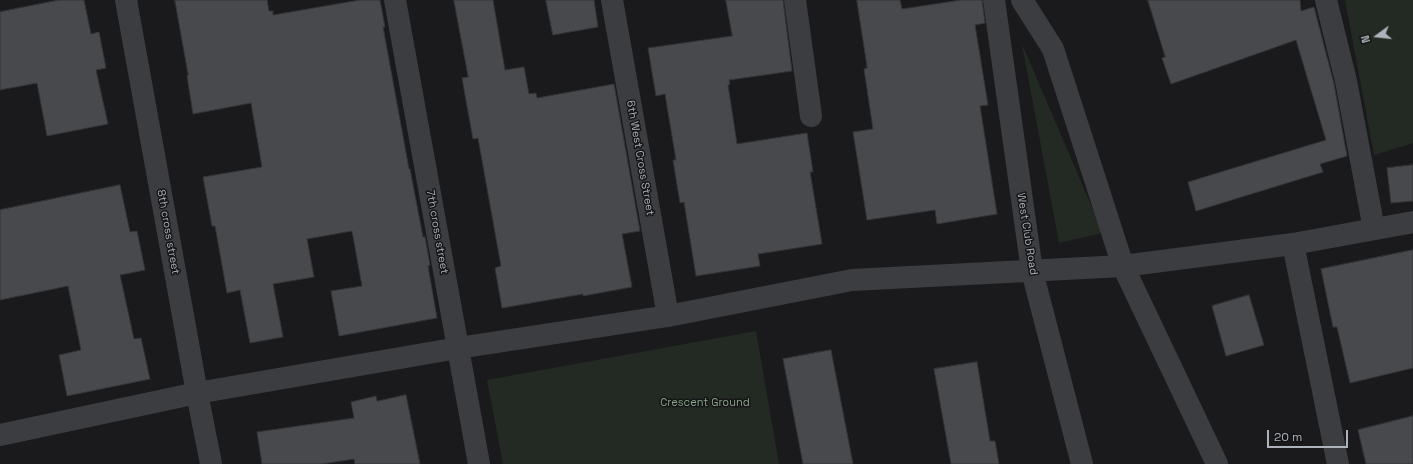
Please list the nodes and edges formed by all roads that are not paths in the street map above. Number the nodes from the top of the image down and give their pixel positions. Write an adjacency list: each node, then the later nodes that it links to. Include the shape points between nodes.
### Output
1 (126, 0): 16 (street, 8th cross street)
2 (395, 0): 15 (street, 7th cross street)
3 (612, 0): 14 (street, 6th West Cross Street)
4 (795, 0): 8 (street)
5 (994, 0): 13 (street, West Club Road)
6 (1022, 0): 12 (street, via 1053,49)
7 (1326, 0): 10 (street, via 1346,81)
8 (811, 116)
9 (1413, 222): 10 (street)
10 (1374, 229): 11 (street)
11 (1293, 244): 12 (street); 22 (street)
12 (1123, 266): 13 (street); 21 (street)
13 (1032, 272): 14 (street, via 852,280); 20 (street, West Club Road)
14 (668, 316): 15 (street)
15 (458, 348): 16 (street); 19 (street, 7th cross street)
16 (197, 393): 17 (street); 18 (street, 8th cross street)
17 (0, 434)
18 (212, 464)
19 (479, 464)
20 (1082, 464)
21 (1218, 464)
22 (1338, 464)

